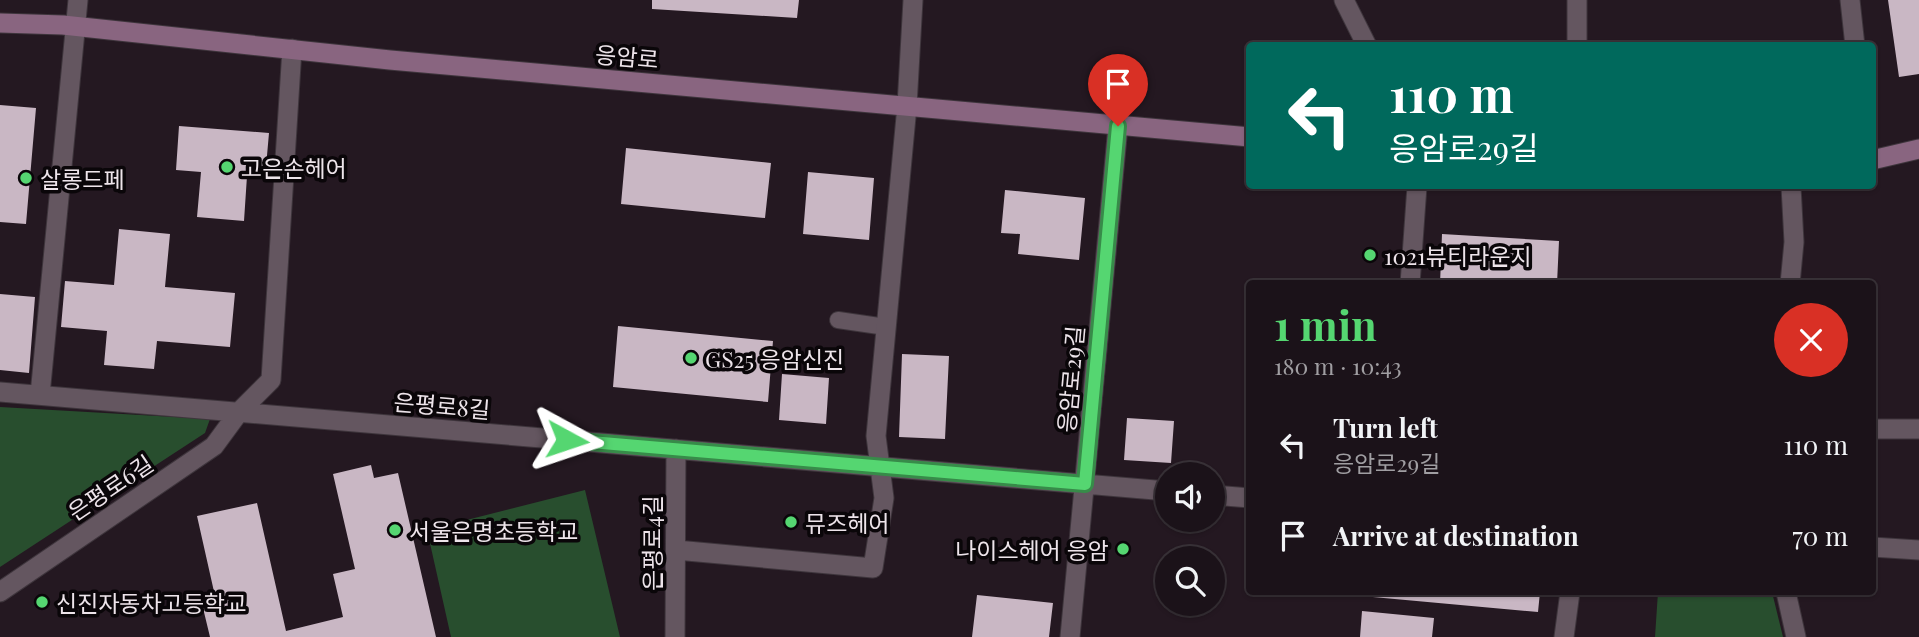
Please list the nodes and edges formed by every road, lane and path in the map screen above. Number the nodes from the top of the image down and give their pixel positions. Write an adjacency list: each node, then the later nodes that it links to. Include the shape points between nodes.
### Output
1 (78, 0): 7 (street)
2 (913, 0): 12 (street)
3 (1344, 0): 8 (street)
4 (1577, 0): 9 (street)
5 (1850, 0): 10 (street)
6 (0, 23): 7 (main road, 응암로)
7 (76, 27): 11 (main road, 응암로); 24 (street)
8 (1365, 42)
9 (1577, 42)
10 (1854, 42)
11 (292, 49): 12 (main road, 응암로); 25 (street, 은평로6길, via 271,380)
12 (907, 106): 13 (main road, 응암로); 22 (street)
13 (1118, 126): 14 (main road, 응암로); 30 (street, 응암로29길)
14 (1246, 137)
15 (1919, 149): 16 (main road)
16 (1876, 159)
17 (1417, 189): 19 (street)
18 (1791, 189): 20 (street)
19 (1410, 280)
20 (1790, 280)
21 (838, 320): 22 (lane)
22 (886, 327): 29 (street, via 876,436)
23 (0, 392): 24 (street, 은평로8길)
24 (40, 396): 25 (street, 은평로8길)
25 (239, 412): 28 (street, 은평로8길); 37 (street, 은평로6길, via 214,446)
26 (1876, 429): 27 (street)
27 (1919, 429)
28 (677, 449): 29 (street, 은평로8길); 35 (street, 은평로4길)
29 (880, 467): 30 (street, 은평로8길); 35 (street, via 884,498 873,568)
30 (1085, 484): 31 (street, 은평로8길); 41 (street, 응암로29길)
31 (1155, 490)
32 (1225, 496): 33 (street)
33 (1246, 498)
34 (1876, 547): 36 (street)
35 (676, 550): 40 (street, 은평로4길)
36 (1919, 550)
37 (0, 592)
38 (1570, 595): 42 (street)
39 (1787, 595): 43 (street)
40 (675, 637)
41 (1070, 637)
42 (1564, 637)
43 (1796, 637)

